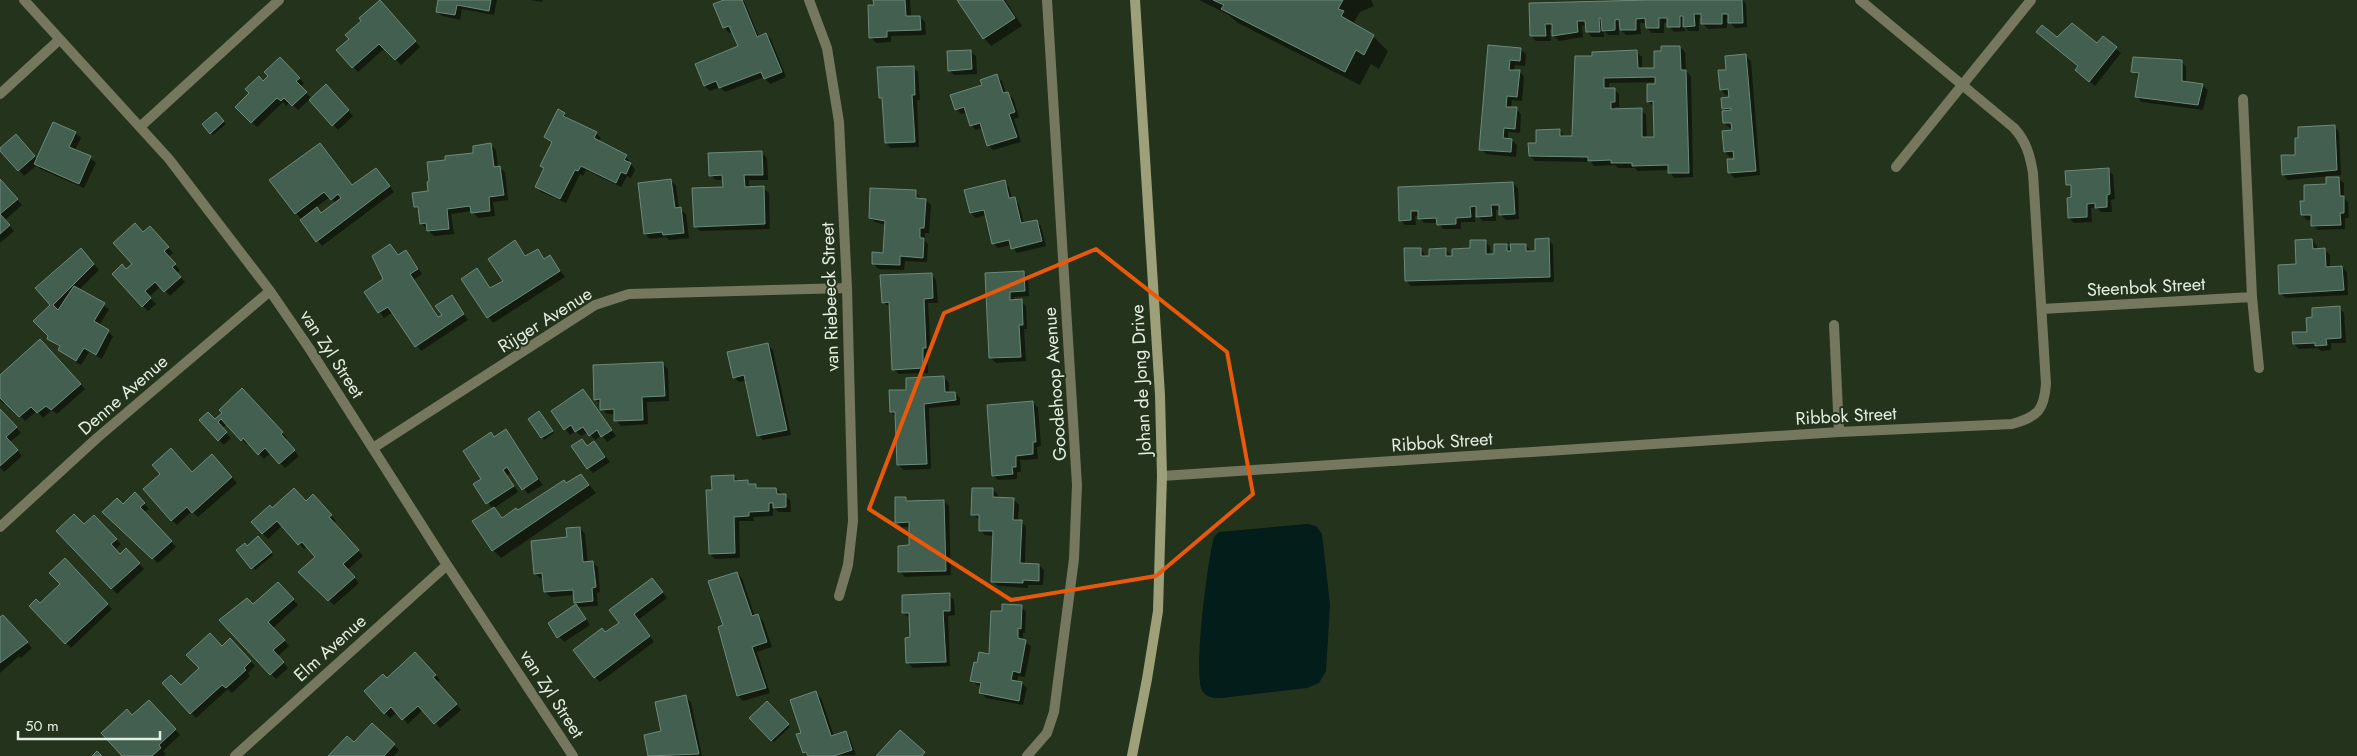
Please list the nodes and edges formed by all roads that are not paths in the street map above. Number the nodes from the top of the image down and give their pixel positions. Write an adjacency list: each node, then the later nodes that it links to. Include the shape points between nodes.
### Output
1 (24, 0): 8 (street, van Zyl Street)
2 (279, 0): 12 (street)
3 (809, 0): 14 (street, van Riebeeck Street, via 827,48 839,122)
4 (1047, 0): 28 (street, Goodehoop Avenue, via 1077,485 1074,559 1054,712 1047,733)
5 (1135, 0): 22 (street, Johan de Jong Drive)
6 (1860, 0): 9 (street, Ribbok Street)
7 (2031, 0): 9 (street)
8 (59, 40): 10 (street); 12 (street, van Zyl Street)
9 (1961, 85): 13 (street); 17 (street, Ribbok Street, via 2014,128 2030,154)
10 (0, 94)
11 (2243, 99): 16 (street)
12 (140, 127): 15 (street, van Zyl Street, via 169,159)
13 (1896, 167)
14 (847, 288): 21 (street, Rijger Avenue, via 615,297 595,305); 25 (street, van Riebeeck Street, via 854,521 848,565)
15 (270, 291): 21 (street, van Zyl Street); 23 (street, Denne Avenue, via 97,438)
16 (2252, 298): 17 (street, Steenbok Street); 19 (street)
17 (2042, 309): 20 (street, Ribbok Street, via 2046,384 2044,404 2035,415 2012,424)
18 (1834, 325): 20 (street)
19 (2259, 368)
20 (1839, 432): 22 (street, Ribbok Street)
21 (373, 448): 24 (street, van Zyl Street)
22 (1162, 476): 29 (street, Johan de Jong Drive, via 1158,610)
23 (0, 527)
24 (447, 565): 26 (street, Elm Avenue); 27 (street, van Zyl Street)
25 (839, 596)
26 (235, 756)
27 (573, 756)
28 (1027, 756)
29 (1132, 756)

